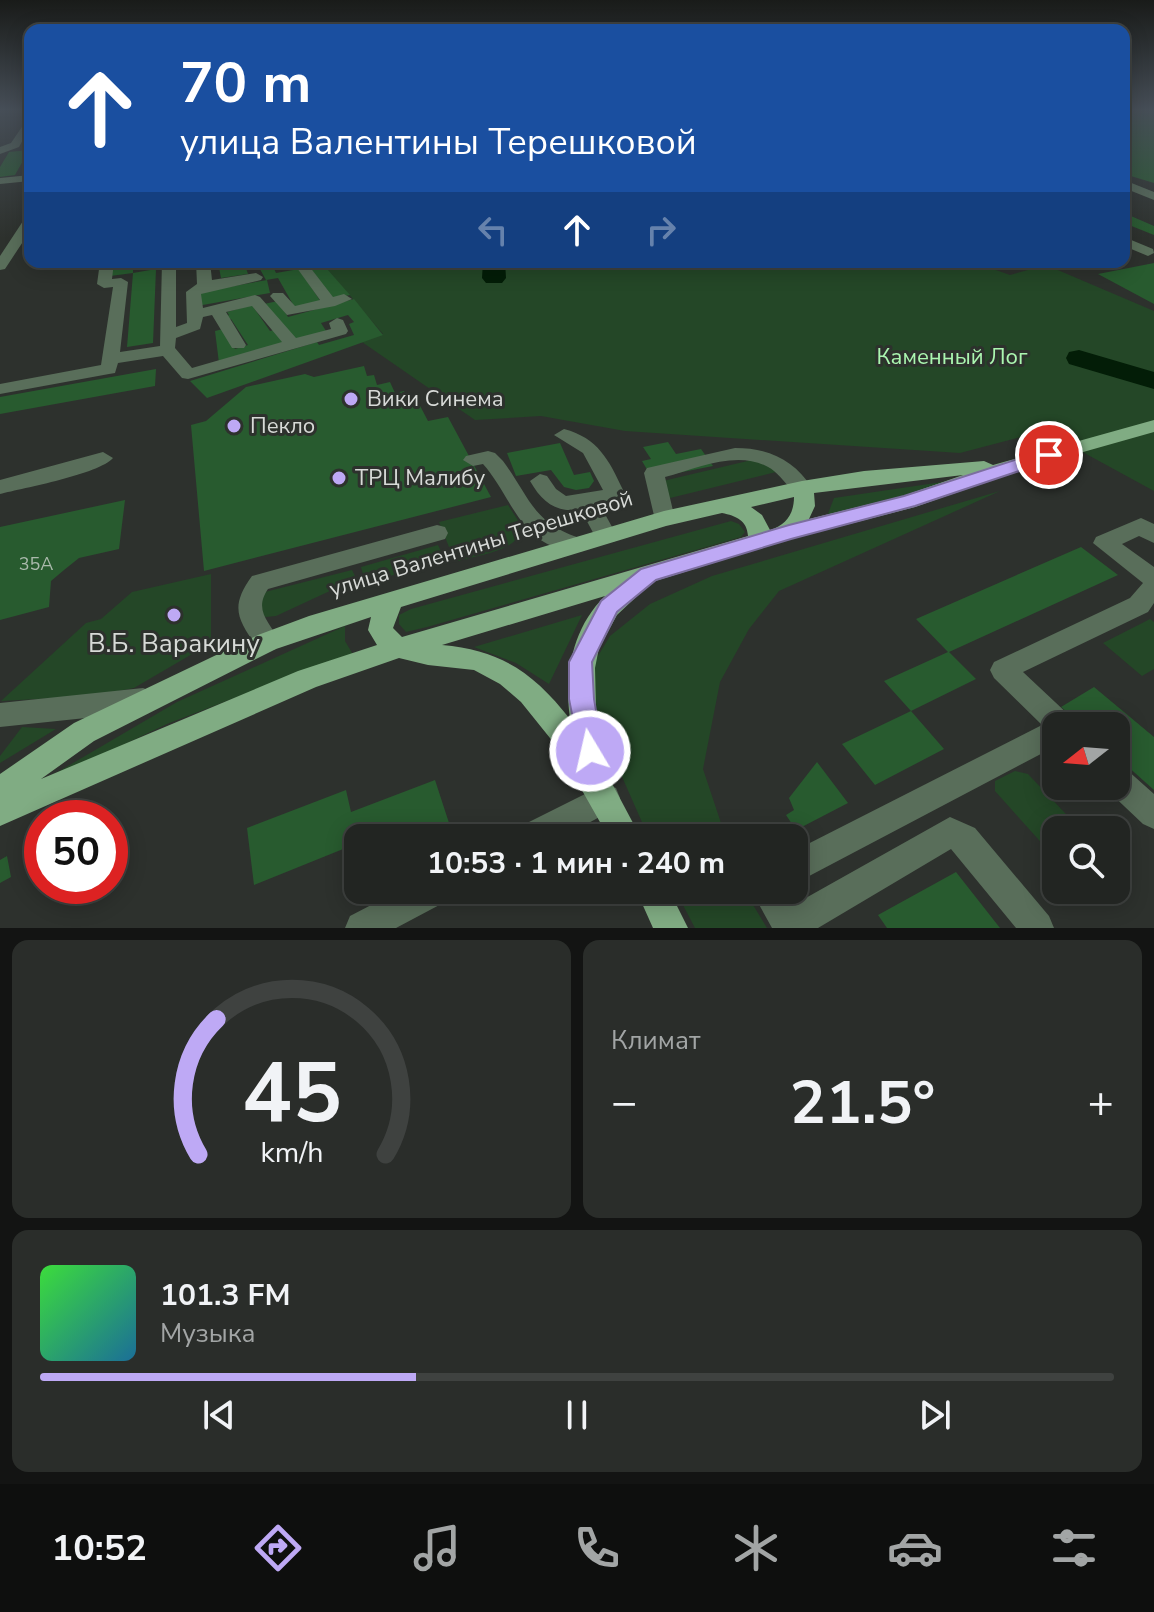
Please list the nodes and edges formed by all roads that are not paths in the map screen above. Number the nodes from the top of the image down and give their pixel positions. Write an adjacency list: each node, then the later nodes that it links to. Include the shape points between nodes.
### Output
1 (24, 179): 2 (street)
2 (0, 181)
3 (1130, 186): 4 (street)
4 (1140, 190): 5 (street); 6 (street)
5 (1130, 192)
6 (1154, 196)
7 (24, 230): 9 (street)
8 (24, 234): 13 (street)
9 (0, 236)
10 (1130, 244): 11 (street)
11 (1152, 253): 12 (street)
12 (1130, 255)
13 (0, 266)
14 (106, 268): 27 (street, via 104,284 121,282)
15 (169, 268): 24 (street)
16 (204, 268): 19 (street)
17 (305, 268): 20 (street, via 337,301 292,312 275,289)
18 (253, 269): 19 (street)
19 (205, 286): 22 (street, via 193,292)
20 (255, 300): 21 (street); 26 (street)
21 (217, 310): 22 (street); 25 (street)
22 (196, 314): 24 (street, via 194,326)
23 (337, 323): 26 (street, via 340,331)
24 (168, 343): 26 (street, via 188,374); 27 (street)
25 (238, 345)
26 (293, 345)
27 (110, 359): 28 (street, via 109,369)
28 (0, 389)
29 (1154, 426): 33 (main road, улица Валентины Терешковой)
30 (564, 435): 37 (street, via 593,450 613,490 612,495)
31 (103, 458): 35 (street)
32 (473, 460): 45 (street, via 488,457 546,535)
33 (1023, 462): 36 (main road, улица Валентины Терешковой); 41 (main road, улица Валентины Терешковой, via 908,502)
34 (540, 481): 37 (street, via 559,503)
35 (0, 487)
36 (802, 488): 38 (main road, улица Валентины Терешковой); 39 (street, via 780,465 760,455 737,454 654,473); 41 (main road, via 803,514)
37 (587, 501): 43 (street)
38 (720, 505): 39 (main road, улица Валентины Терешковой); 44 (main road, via 750,515 760,529)
39 (664, 519): 43 (main road, улица Валентины Терешковой)
40 (1150, 528): 47 (street, via 1104,543)
41 (789, 532): 44 (main road, улица Валентины Терешковой)
42 (437, 533): 49 (street, via 260,582 249,597 248,612)
43 (606, 536): 45 (main road, улица Валентины Терешковой)
44 (759, 541): 46 (main road, улица Валентины Терешковой)
45 (575, 545): 48 (main road, улица Валентины Терешковой)
46 (649, 574): 50 (main road, улица Валентины Терешковой); 55 (main road, via 609,607 581,662 581,699)
47 (1153, 588): 52 (street, via 1139,605 1003,670)
48 (394, 599): 49 (main road, улица Валентины Терешковой); 50 (main road, via 380,630)
49 (267, 642): 51 (main road, улица Валентины Терешковой)
50 (399, 648): 55 (main road, via 486,663 537,697); 58 (main road, улица Валентины Терешковой, via 307,679)
51 (147, 700): 53 (street); 56 (main road, улица Валентины Терешковой, via 84,732)
52 (1046, 712)
53 (0, 715)
54 (1042, 739): 62 (street)
55 (600, 788): 60 (street); 61 (main road)
56 (0, 791)
57 (1130, 792): 59 (street)
58 (0, 811)
59 (1154, 814)
60 (550, 824)
61 (618, 824)
62 (808, 861)
63 (407, 904): 67 (street)
64 (659, 904): 68 (main road)
65 (776, 904): 66 (street)
66 (790, 927): 69 (street, via 950,832 964,839)
67 (362, 928)
68 (671, 928)
69 (1037, 928)

